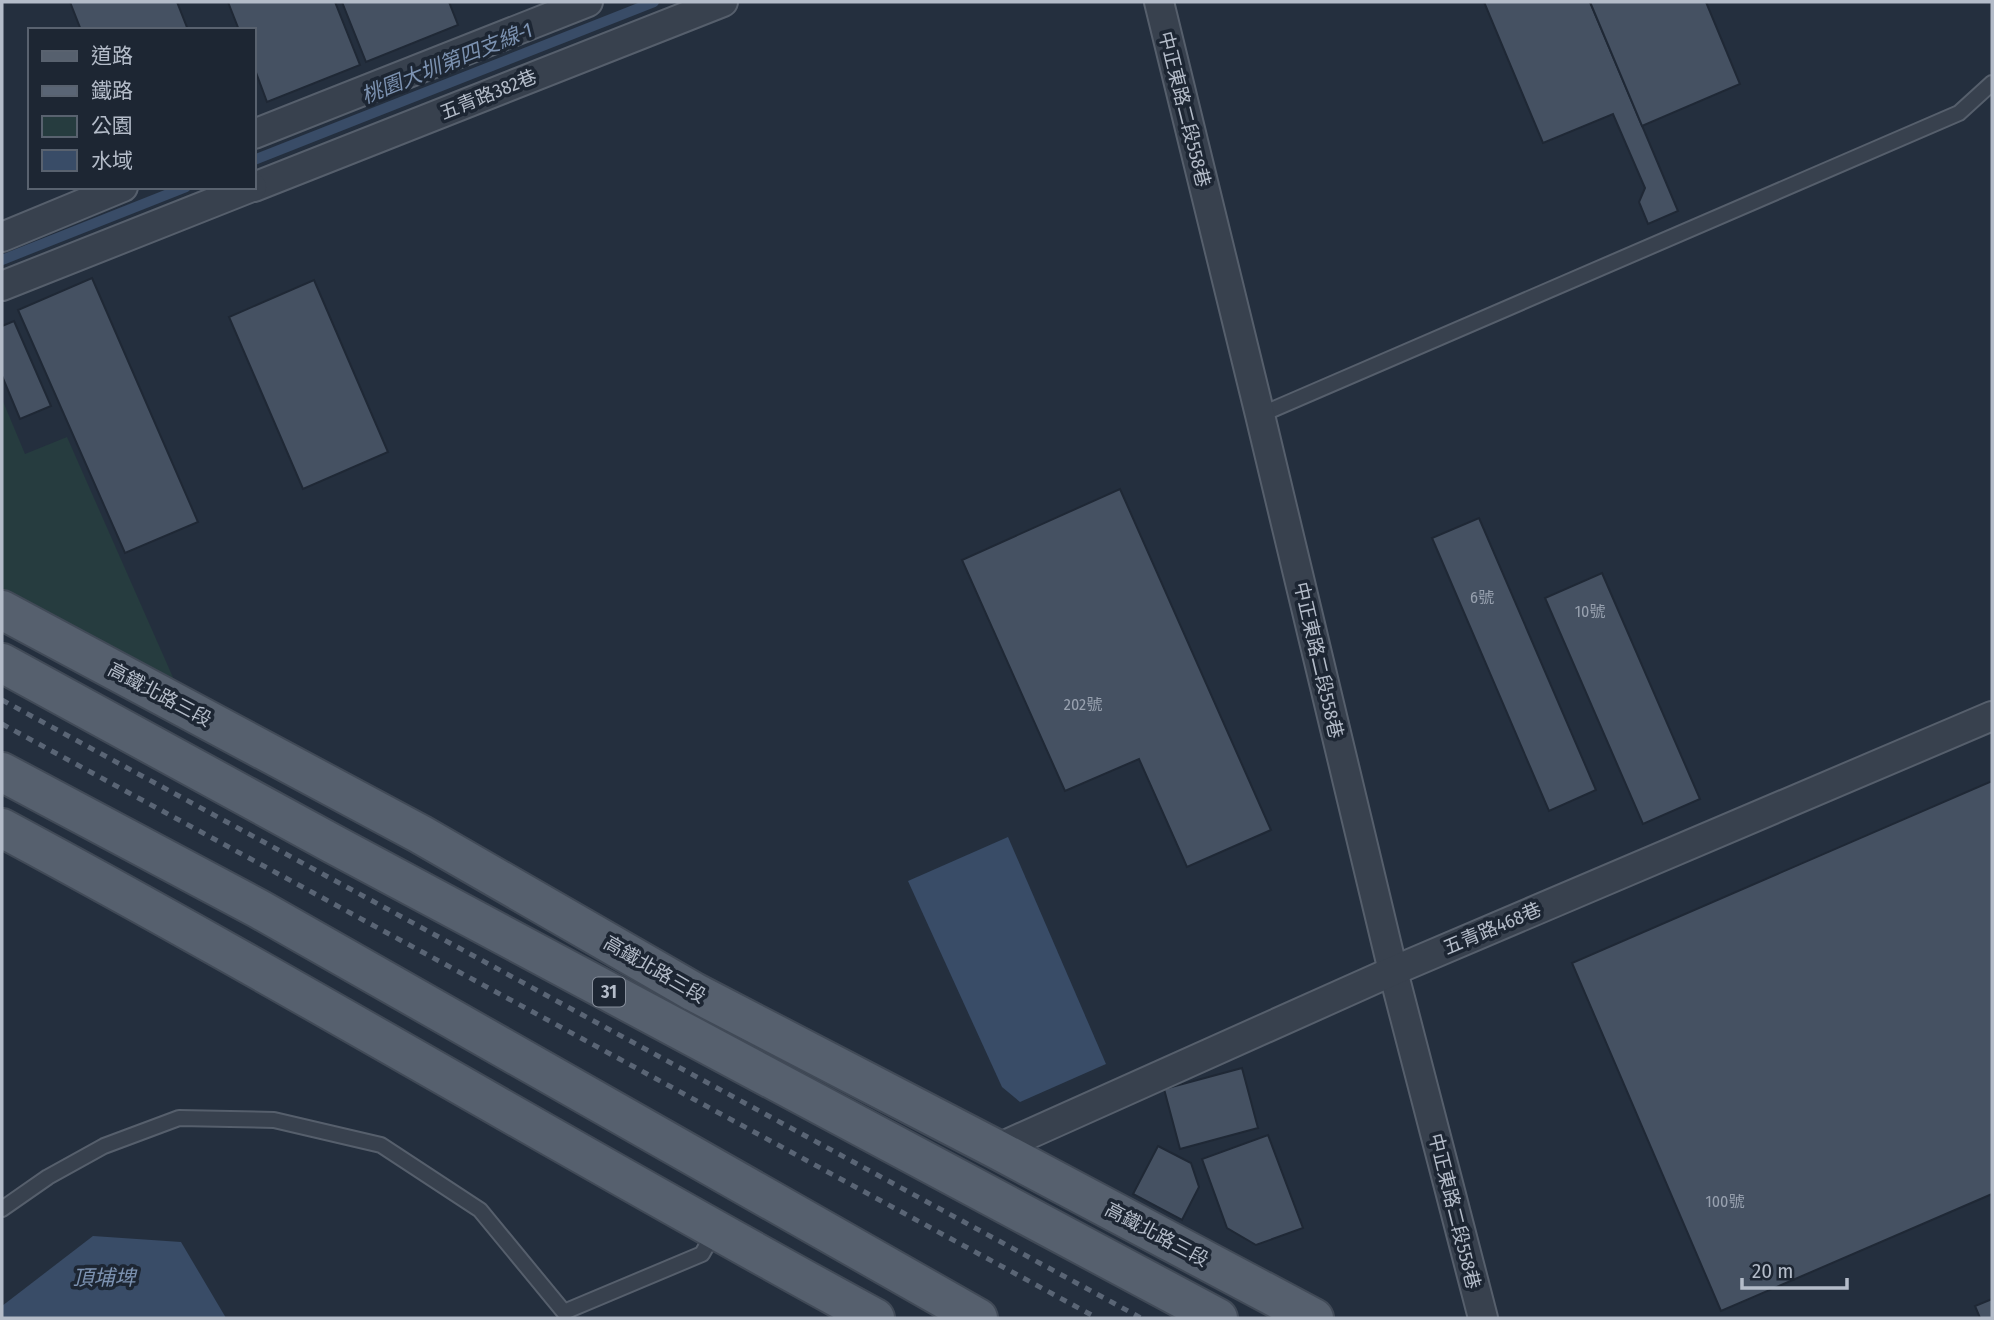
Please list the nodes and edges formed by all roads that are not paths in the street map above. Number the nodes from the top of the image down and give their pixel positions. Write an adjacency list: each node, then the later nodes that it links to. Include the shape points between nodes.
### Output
1 (588, 2): 5 (street)
2 (723, 2): 6 (street, 五青路382巷)
3 (1158, 2): 11 (street, 中正東路二段558巷)
4 (1992, 83): 11 (lane, via 1959,113)
5 (256, 133)
6 (256, 186)
7 (118, 189): 9 (street)
8 (248, 189): 10 (street, 五青路382巷)
9 (2, 237)
10 (2, 286)
11 (1260, 415): 20 (street, 中正東路二段558巷)
12 (2, 610): 18 (main road, 高鐵北路三段)
13 (2, 663): 15 (main road, 高鐵北路三段 / 31)
14 (1992, 716): 20 (street, 五青路468巷)
15 (194, 768): 18 (main road); 27 (main road, 高鐵北路三段 / 31)
16 (2, 772): 21 (main road)
17 (2, 828): 19 (main road)
18 (420, 834): 22 (main road, 高鐵北路三段, via 694,992)
19 (157, 911): 21 (main road); 24 (main road)
20 (1393, 971): 22 (street, 五青路468巷); 29 (street, 中正東路二段558巷)
21 (403, 991): 26 (main road)
22 (996, 1149): 28 (main road, 高鐵北路三段)
23 (2, 1209): 24 (lane, via 104,1146 179,1118 274,1120 381,1145 480,1210 565,1312 702,1254)
24 (715, 1231): 25 (main road)
25 (876, 1318)
26 (978, 1318)
27 (1218, 1318)
28 (1314, 1318)
29 (1483, 1318)

